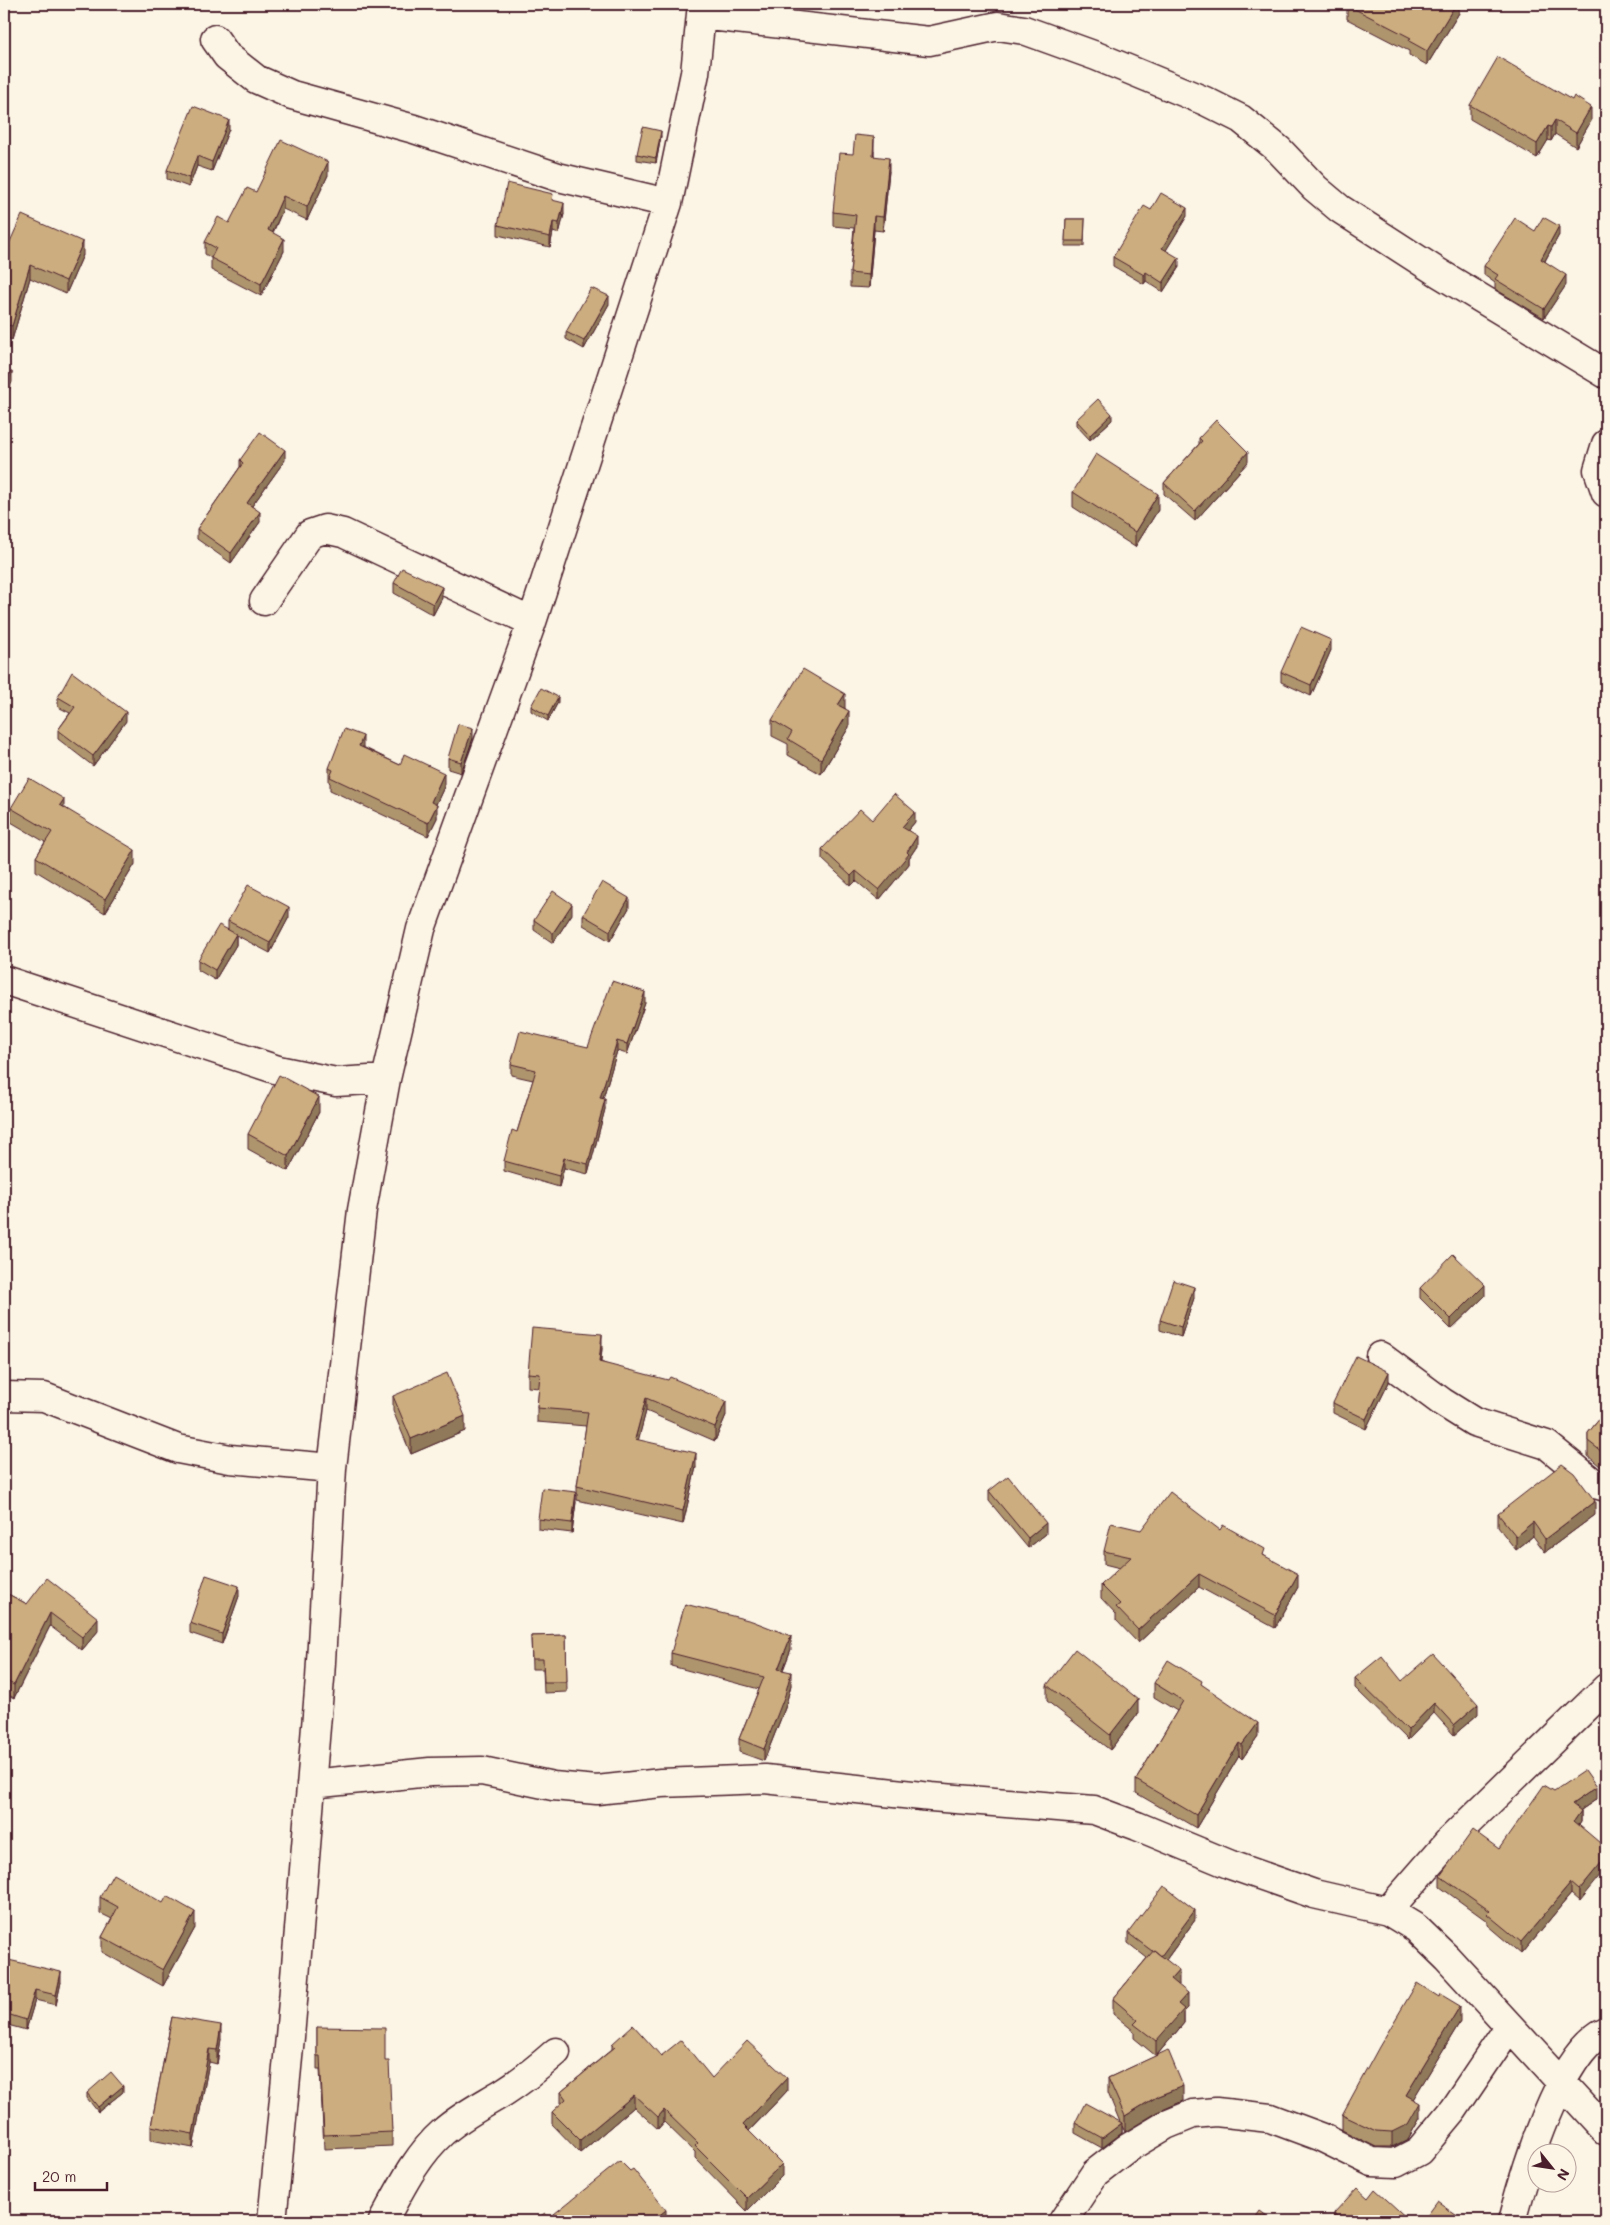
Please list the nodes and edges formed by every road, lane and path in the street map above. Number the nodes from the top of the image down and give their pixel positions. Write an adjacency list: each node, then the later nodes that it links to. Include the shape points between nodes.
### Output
1 (702, 9): 3 (street, via 696,73); 4 (street, via 929,41 998,26 1024,30 1205,100 1241,119 1278,149 1340,209 1438,273)
2 (215, 39): 3 (street, via 227,56 256,79 292,95 414,129 558,177)
3 (668, 203): 8 (street)
4 (1606, 374)
5 (1606, 444): 6 (street, via 1598,470)
6 (1606, 493)
7 (264, 601): 8 (street, via 310,534 325,529 343,533)
8 (532, 622): 10 (street, via 421,929)
9 (4, 980): 10 (street, via 278,1070 336,1082)
10 (386, 1079): 13 (street, via 362,1210)
11 (1380, 1356): 14 (street, via 1474,1422 1547,1445 1595,1484)
12 (4, 1396): 13 (street, via 44,1397 178,1449 230,1459)
13 (332, 1468): 16 (street)
14 (1606, 1487)
15 (1606, 1688): 17 (street, via 1450,1840)
16 (311, 1784): 17 (street, via 430,1772 482,1771 553,1786 597,1790 661,1783 765,1779 1094,1810 1305,1891); 23 (street)
17 (1388, 1911): 18 (street, via 1416,1928)
18 (1509, 2027): 21 (street); 25 (street, via 1453,2110 1419,2151 1396,2163 1372,2162 1321,2137 1270,2118 1216,2112 1193,2114 1134,2144 1095,2173)
19 (1606, 2031): 21 (street, via 1580,2054)
20 (556, 2052): 24 (street, via 533,2072 471,2110 442,2133 414,2165)
21 (1562, 2083): 22 (street); 26 (street, via 1537,2137)
22 (1606, 2130)
23 (272, 2221)
24 (383, 2221)
25 (1063, 2221)
26 (1512, 2221)

